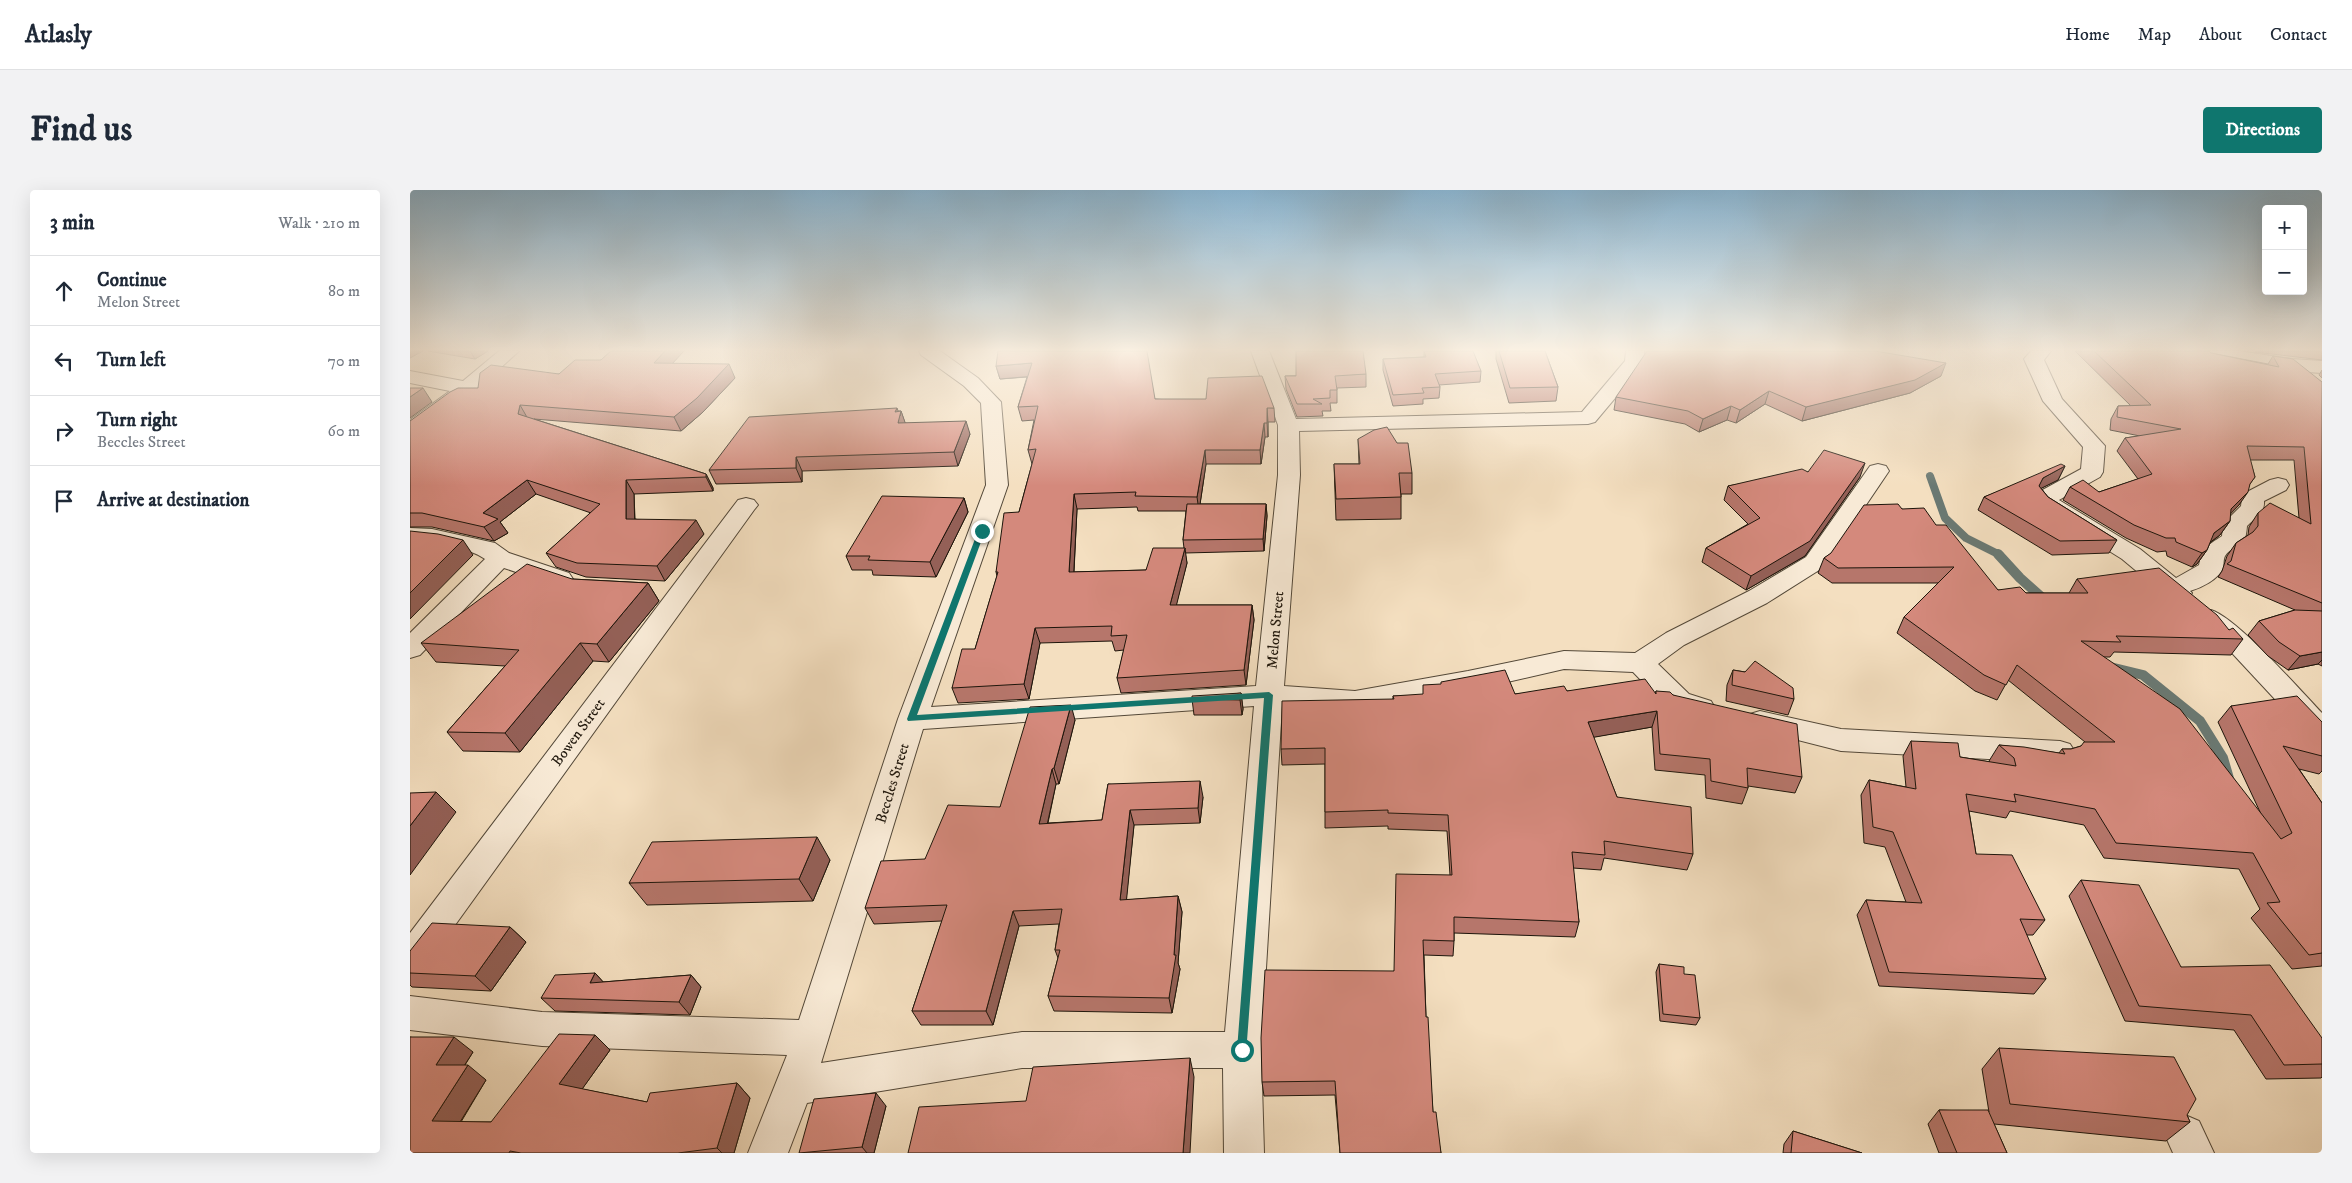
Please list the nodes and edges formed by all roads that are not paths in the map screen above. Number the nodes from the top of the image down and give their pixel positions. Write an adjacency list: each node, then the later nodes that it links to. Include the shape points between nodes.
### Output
1 (456, 396): 7 (street)
2 (985, 396): 20 (street, Beccles Street, via 991,402 997,484)
3 (1277, 396): 6 (street, Melon Street)
4 (1607, 396): 6 (street, via 1588,418)
5 (2051, 396): 14 (street, via 2094,446 2092,472 2045,498 2131,554)
6 (1288, 425): 19 (street, Melon Street, via 1290,474)
7 (410, 430)
8 (1878, 471): 18 (street, via 1816,562 1758,598 1675,639)
9 (2278, 485): 14 (street, via 2253,498 2253,508 2235,524 2234,539 2214,552 2210,569 2189,582)
10 (746, 504): 16 (street, Bowen Street)
11 (410, 535): 12 (street, via 432,536 486,548)
12 (500, 558): 13 (street); 17 (street)
13 (584, 587)
14 (2171, 587): 21 (street, via 2227,632)
15 (653, 590): 16 (street)
16 (682, 592): 23 (street, Bowen Street)
17 (410, 648)
18 (1640, 663): 19 (street, via 1564,660 1355,701); 22 (street, via 1678,702 1841,740)
19 (1269, 695): 20 (street); 26 (street, Melon Street)
20 (912, 719): 25 (street, Beccles Street)
21 (2322, 731)
22 (2060, 752)
23 (410, 960)
24 (410, 1013): 25 (street, via 542,1029)
25 (812, 1038): 27 (street, Beccles Street)
26 (1242, 1050): 27 (street, via 1022,1050); 29 (street, Melon Street)
27 (794, 1086): 28 (street, Beccles Street)
28 (768, 1153)
29 (1244, 1153)

